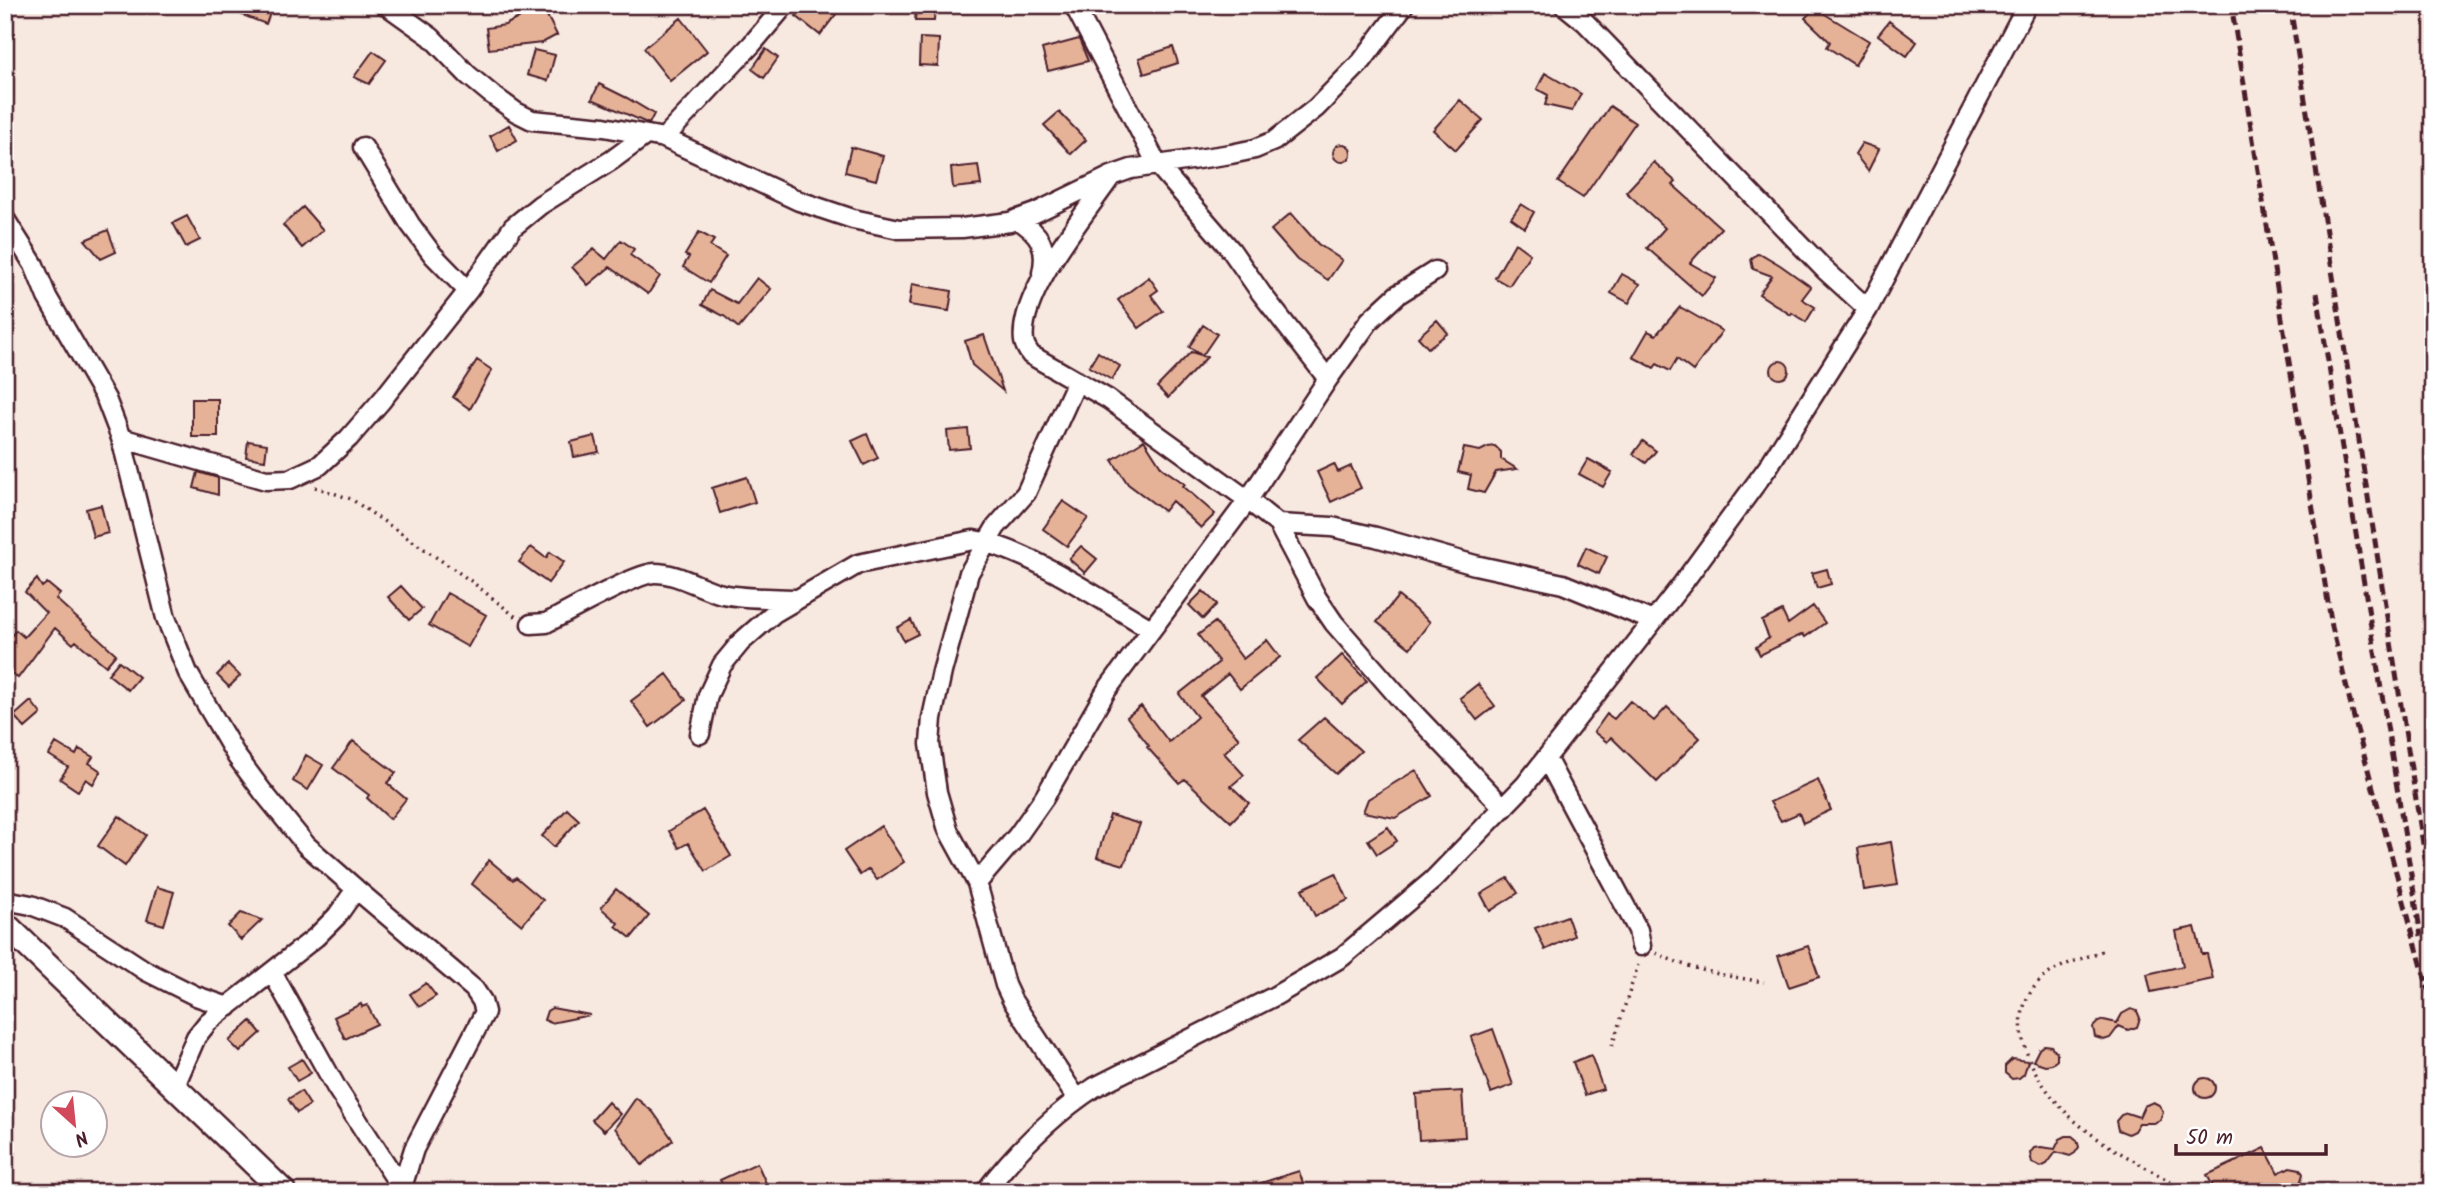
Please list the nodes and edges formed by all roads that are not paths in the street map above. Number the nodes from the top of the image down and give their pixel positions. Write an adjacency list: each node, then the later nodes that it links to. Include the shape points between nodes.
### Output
1 (386, 5): 7 (street, via 431,37 491,94 524,116)
2 (785, 5): 8 (street)
3 (1074, 5): 10 (street)
4 (1404, 5): 10 (street, via 1362,61 1316,108 1273,141 1231,154)
5 (1564, 5): 17 (street)
6 (2027, 5): 17 (street)
7 (646, 135): 8 (street); 16 (street, via 513,227)
8 (664, 138): 13 (street, via 799,201 853,219 899,229 962,228)
9 (363, 147): 16 (street, via 410,224)
10 (1157, 164): 11 (street); 18 (street, via 1231,250)
11 (1111, 176): 13 (street); 15 (street)
12 (5, 219): 20 (street, via 106,400)
13 (1017, 219): 15 (street, via 1037,234 1044,246)
14 (1435, 271): 18 (street, via 1397,295 1370,320)
15 (1038, 286): 19 (street, via 1025,318 1024,345 1031,355)
16 (468, 291): 20 (street, via 349,438 320,465 290,479 266,480)
17 (1868, 309): 25 (street, via 1768,467)
18 (1328, 379): 21 (street)
19 (1077, 381): 21 (street); 23 (street, via 1026,493)
20 (121, 438): 32 (street, via 166,618 188,673 263,792 306,845)
21 (1248, 500): 22 (street); 27 (street)
22 (1278, 524): 25 (street, via 1332,527 1563,584); 30 (street, via 1334,623)
23 (986, 542): 24 (street, via 973,540 858,564); 27 (street, via 1023,556); 31 (street, via 969,573 932,718 930,744 948,830)
24 (798, 599): 26 (street, via 731,595 652,573 546,624); 28 (street, via 774,613 722,665 708,695)
25 (1653, 621): 29 (street)
26 (531, 624)
27 (1151, 629): 31 (street, via 1106,691 1044,798)
28 (700, 734)
29 (1546, 758): 30 (street); 35 (street, via 1638,930)
30 (1504, 808): 39 (street, via 1433,880 1342,957)
31 (977, 883): 39 (street, via 1005,985)
32 (356, 889): 36 (street, via 316,937); 40 (street, via 474,989 485,1012 414,1149)
33 (5, 900): 37 (street, via 65,918 146,971)
34 (5, 924): 38 (street)
35 (1641, 946)
36 (272, 972): 37 (street); 40 (street, via 336,1087)
37 (228, 1007): 38 (street, via 196,1037)
38 (174, 1088): 41 (street)
39 (1077, 1099): 42 (street, via 1042,1126)
40 (403, 1189)
41 (284, 1192)
42 (985, 1192)

